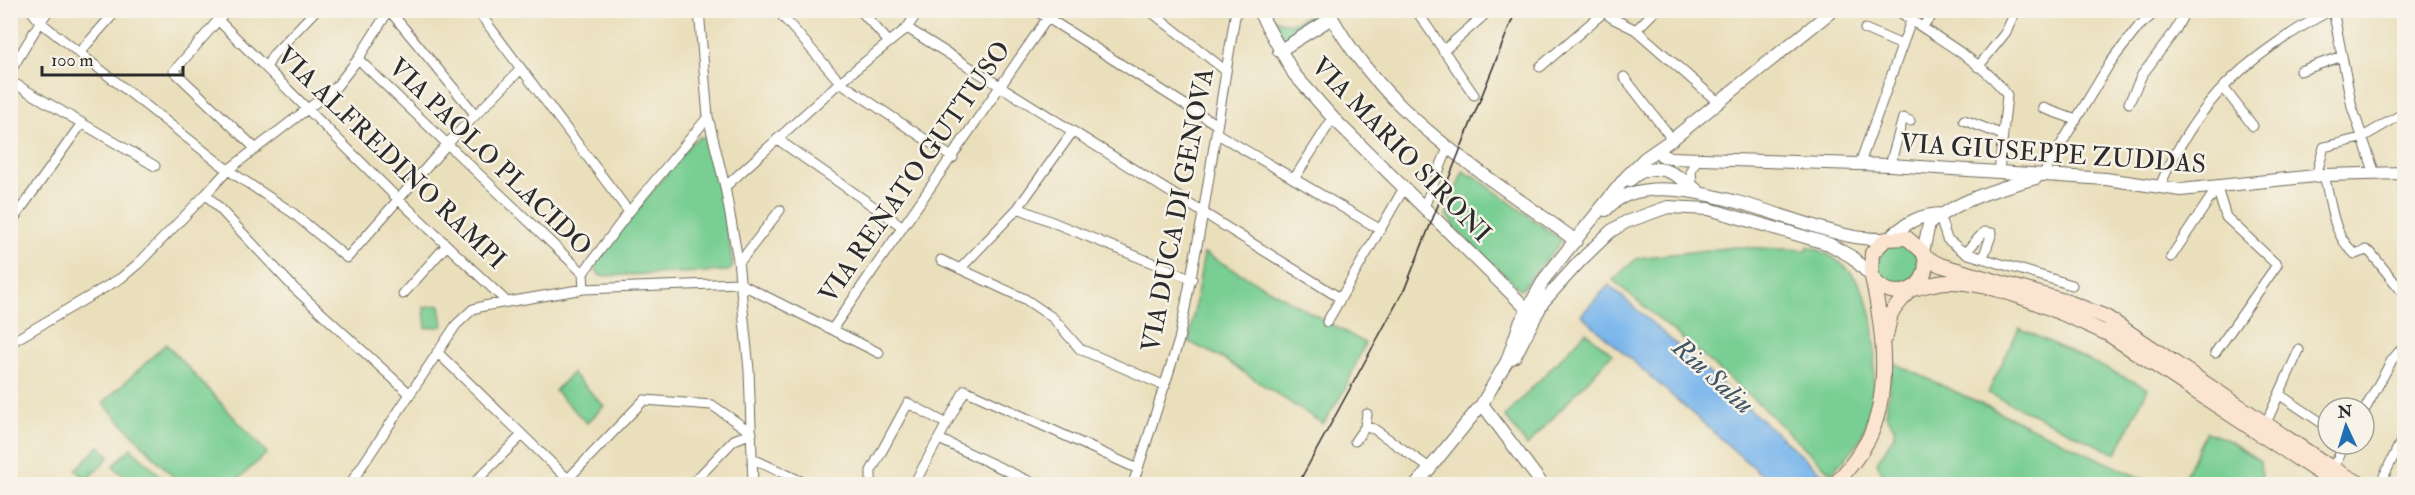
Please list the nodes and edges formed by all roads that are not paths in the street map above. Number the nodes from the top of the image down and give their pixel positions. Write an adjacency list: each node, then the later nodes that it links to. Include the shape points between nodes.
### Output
1 (31, 10): 31 (street)
2 (50, 10): 31 (street)
3 (117, 10): 40 (street)
4 (227, 10): 29 (street)
5 (316, 10): 43 (street)
6 (389, 10): 42 (street); 61 (street)
7 (477, 10): 46 (street)
8 (699, 10): 62 (street)
9 (777, 10): 52 (street)
10 (860, 10): 36 (street)
11 (919, 10): 33 (street)
12 (1035, 10): 27 (street)
13 (1149, 10): 47 (street)
14 (1236, 10): 47 (street, VIA DUCA DI GENOVA)
15 (1258, 10): 38 (street, VIA MARIO SIRONI)
16 (1416, 10): 39 (street)
17 (1490, 10): 39 (street)
18 (1656, 10): 35 (street)
19 (1833, 10): 56 (street)
20 (1897, 10): 30 (street)
21 (1937, 10): 32 (street)
22 (2016, 10): 45 (street, via 2006,32)
23 (2158, 10): 65 (street, via 2121,47)
24 (2186, 10): 57 (street, via 2142,75)
25 (2332, 10): 41 (street); 54 (street, via 2271,44)
26 (1603, 11): 35 (street); 44 (street)
27 (1050, 14): 53 (street, VIA RENATO GUTTUSO); 69 (street)
28 (1330, 14): 38 (street); 76 (street, via 1384,90)
29 (218, 20): 43 (street, VIA ALFREDINO RAMPI); 77 (street, via 174,71)
30 (1911, 21): 32 (street); 37 (street)
31 (40, 22): 40 (street); 48 (street)
32 (1922, 27): 45 (street)
33 (907, 28): 36 (street); 53 (street)
34 (1865, 29): 37 (street)
35 (1636, 30): 56 (street)
36 (888, 41): 52 (street)
37 (1902, 45): 81 (street)
38 (1279, 51): 63 (street, VIA MARIO SIRONI)
39 (1443, 51): 55 (street)
40 (80, 52): 84 (street)
41 (2342, 56): 49 (street); 72 (street)
42 (358, 59): 58 (street, via 336,87); 75 (street, VIA PAOLO PLACIDO)
43 (267, 66): 58 (street, VIA ALFREDINO RAMPI)
44 (1540, 67)
45 (1978, 67): 71 (street, via 2007,95)
46 (520, 70): 61 (street); 104 (street)
47 (1226, 71): 69 (street, VIA DUCA DI GENOVA)
48 (10, 72)
49 (2300, 72)
50 (1624, 77): 74 (street)
51 (10, 81): 67 (street)
52 (840, 82): 73 (street); 79 (street)
53 (1000, 87): 70 (street); 79 (street, VIA RENATO GUTTUSO)
54 (2223, 87): 68 (street); 95 (street, via 2194,121)
55 (1474, 95)
56 (1719, 103): 74 (street)
57 (2129, 103)
58 (307, 108): 77 (street); 100 (street, VIA ALFREDINO RAMPI)
59 (2043, 108): 65 (street)
60 (2404, 113): 72 (street)
61 (475, 114): 75 (street)
62 (708, 117): 92 (street); 104 (street)
63 (1333, 118): 91 (street); 93 (street, VIA MARIO SIRONI)
64 (1964, 120): 71 (street)
65 (2076, 120): 90 (street)
66 (1910, 121): 82 (street, via 1903,118)
67 (82, 123): 83 (street); 108 (street)
68 (2253, 126)
69 (1216, 129): 91 (street); 105 (street, VIA DUCA DI GENOVA)
70 (1073, 131): 102 (street); 105 (street)
71 (2003, 135): 87 (street)
72 (2361, 138): 86 (street); 89 (street, via 2324,147)
73 (777, 139): 92 (street); 109 (street)
74 (1672, 140): 78 (street)
75 (448, 143): 100 (street); 121 (street, VIA PAOLO PLACIDO)
76 (1448, 148): 101 (street); 112 (street)
77 (256, 149): 84 (street)
78 (1663, 153): 80 (street, VIA GIUSEPPE ZUDDAS); 85 (street); 96 (street, via 1645,158)
79 (953, 158): 109 (street, VIA RENATO GUTTUSO)
80 (1697, 159): 81 (street, VIA GIUSEPPE ZUDDAS); 97 (street, via 1691,170)
81 (1860, 163): 82 (street, VIA GIUSEPPE ZUDDAS)
82 (1890, 165): 87 (street, VIA GIUSEPPE ZUDDAS)
83 (155, 166)
84 (228, 170): 99 (street); 100 (street, via 293,213 347,258)
85 (1671, 170): 96 (street, via 1645,170); 97 (street)
86 (2373, 171): 88 (street, VIA GIUSEPPE ZUDDAS); 89 (street, VIA GIUSEPPE ZUDDAS)
87 (1999, 172): 90 (street, VIA GIUSEPPE ZUDDAS); 94 (street, via 2004,180)
88 (2404, 173): 106 (street)
89 (2320, 175): 98 (street, VIA GIUSEPPE ZUDDAS); 130 (street, via 2332,219 2344,243 2355,254 2366,250 2371,253)
90 (2042, 176): 94 (street); 95 (street, VIA GIUSEPPE ZUDDAS, via 2106,179)
91 (1294, 179): 110 (street)
92 (725, 187): 118 (street)
93 (1404, 188): 101 (street, VIA MARIO SIRONI); 110 (street)
94 (1998, 188): 107 (street)
95 (2159, 188): 98 (street, VIA GIUSEPPE ZUDDAS)
96 (1616, 189): 112 (street)
97 (1696, 189): 111 (street, via 1848,236); 112 (street, via 1633,193 1609,207 1585,237)
98 (2218, 191): 116 (street); 142 (street, via 2226,217 2277,265)
99 (206, 195): 137 (street, via 121,278); 145 (street, via 294,288)
100 (399, 200): 113 (street, VIA ALFREDINO RAMPI)
101 (1424, 207): 134 (street, VIA MARIO SIRONI)
102 (1018, 208): 120 (street); 123 (street)
103 (780, 210): 118 (street)
104 (629, 212): 121 (street)
105 (1203, 214): 123 (street, VIA DUCA DI GENOVA); 131 (street)
106 (2404, 215)
107 (1942, 216): 111 (street, via 1930,214 1906,222); 114 (street, via 1947,239); 115 (street, via 1929,224)
108 (10, 224)
109 (903, 227): 136 (street, VIA RENATO GUTTUSO)
110 (1381, 230): 131 (street)
111 (1888, 238): 115 (main road, via 1907,238); 122 (main road, via 1872,253)
112 (1576, 241): 134 (street, via 1545,278)
113 (447, 245): 129 (street); 132 (street, VIA ALFREDINO RAMPI)
114 (1965, 253): 117 (street); 117 (street, via 1984,232 1992,233)
115 (1924, 254): 128 (main road, via 1925,273); 151 (main road, via 1940,265 2106,317)
116 (2172, 257)
117 (1983, 258): 126 (street)
118 (738, 260): 124 (street)
119 (941, 260): 120 (street)
120 (960, 269): 144 (street, via 1025,299 1053,318 1080,349)
121 (582, 273): 127 (street, VIA PAOLO PLACIDO)
122 (1871, 275): 128 (main road, via 1881,288 1892,293); 134 (street, via 1843,250 1829,244 1726,213 1668,207 1638,216 1611,231); 143 (main road)
123 (1192, 279): 144 (street, VIA DUCA DI GENOVA)
124 (739, 283): 127 (street); 136 (street); 154 (street)
125 (1933, 285): 128 (main road); 133 (main road); 161 (main road, via 1953,282 2005,293 2068,315 2108,334)
126 (2072, 285)
127 (584, 289): 132 (street)
128 (1911, 290): 133 (main road)
129 (404, 294)
130 (2404, 294)
131 (1341, 298): 135 (street)
132 (507, 302): 140 (street, via 473,309 463,316)
133 (1896, 307): 143 (main road, via 1886,326)
134 (1532, 313): 148 (street, via 1515,356 1507,361)
135 (1327, 322)
136 (833, 328): 141 (street)
137 (10, 343)
138 (2404, 346): 147 (street)
139 (2299, 350): 146 (street)
140 (437, 352): 145 (street); 155 (street)
141 (879, 353)
142 (2215, 353)
143 (1882, 356): 164 (main road, via 1879,407 1868,439)
144 (1165, 386): 162 (street, VIA DUCA DI GENOVA)
145 (410, 393): 166 (street)
146 (2280, 395): 150 (street); 151 (street)
147 (2372, 396)
148 (1482, 404): 163 (street); 176 (street)
149 (1367, 414): 153 (street)
150 (2316, 419)
151 (2266, 423): 161 (main road)
152 (947, 424): 157 (street); 162 (street, via 966,390); 171 (street, via 908,403 872,471 871,481)
153 (1365, 427): 158 (street); 163 (street, via 1374,429)
154 (752, 433): 160 (street); 165 (street, via 712,405 644,400); 168 (street, via 734,440)
155 (522, 435): 165 (street); 167 (street)
156 (2404, 435): 179 (street)
157 (939, 439): 172 (street); 173 (street)
158 (1355, 441)
159 (2335, 456): 161 (street)
160 (753, 459): 169 (street); 170 (street)
161 (2324, 468): 177 (main road); 178 (main road)
162 (1138, 469): 174 (street, VIA DUCA DI GENOVA)
163 (1431, 469): 175 (street)
164 (1838, 481)
165 (568, 483)
166 (350, 484)
167 (473, 484)
168 (692, 484)
169 (753, 484)
170 (807, 484)
171 (875, 484)
172 (914, 484)
173 (1035, 484)
174 (1133, 484)
175 (1417, 484)
176 (1542, 484)
177 (2336, 484)
178 (2361, 484)
179 (2380, 484)

